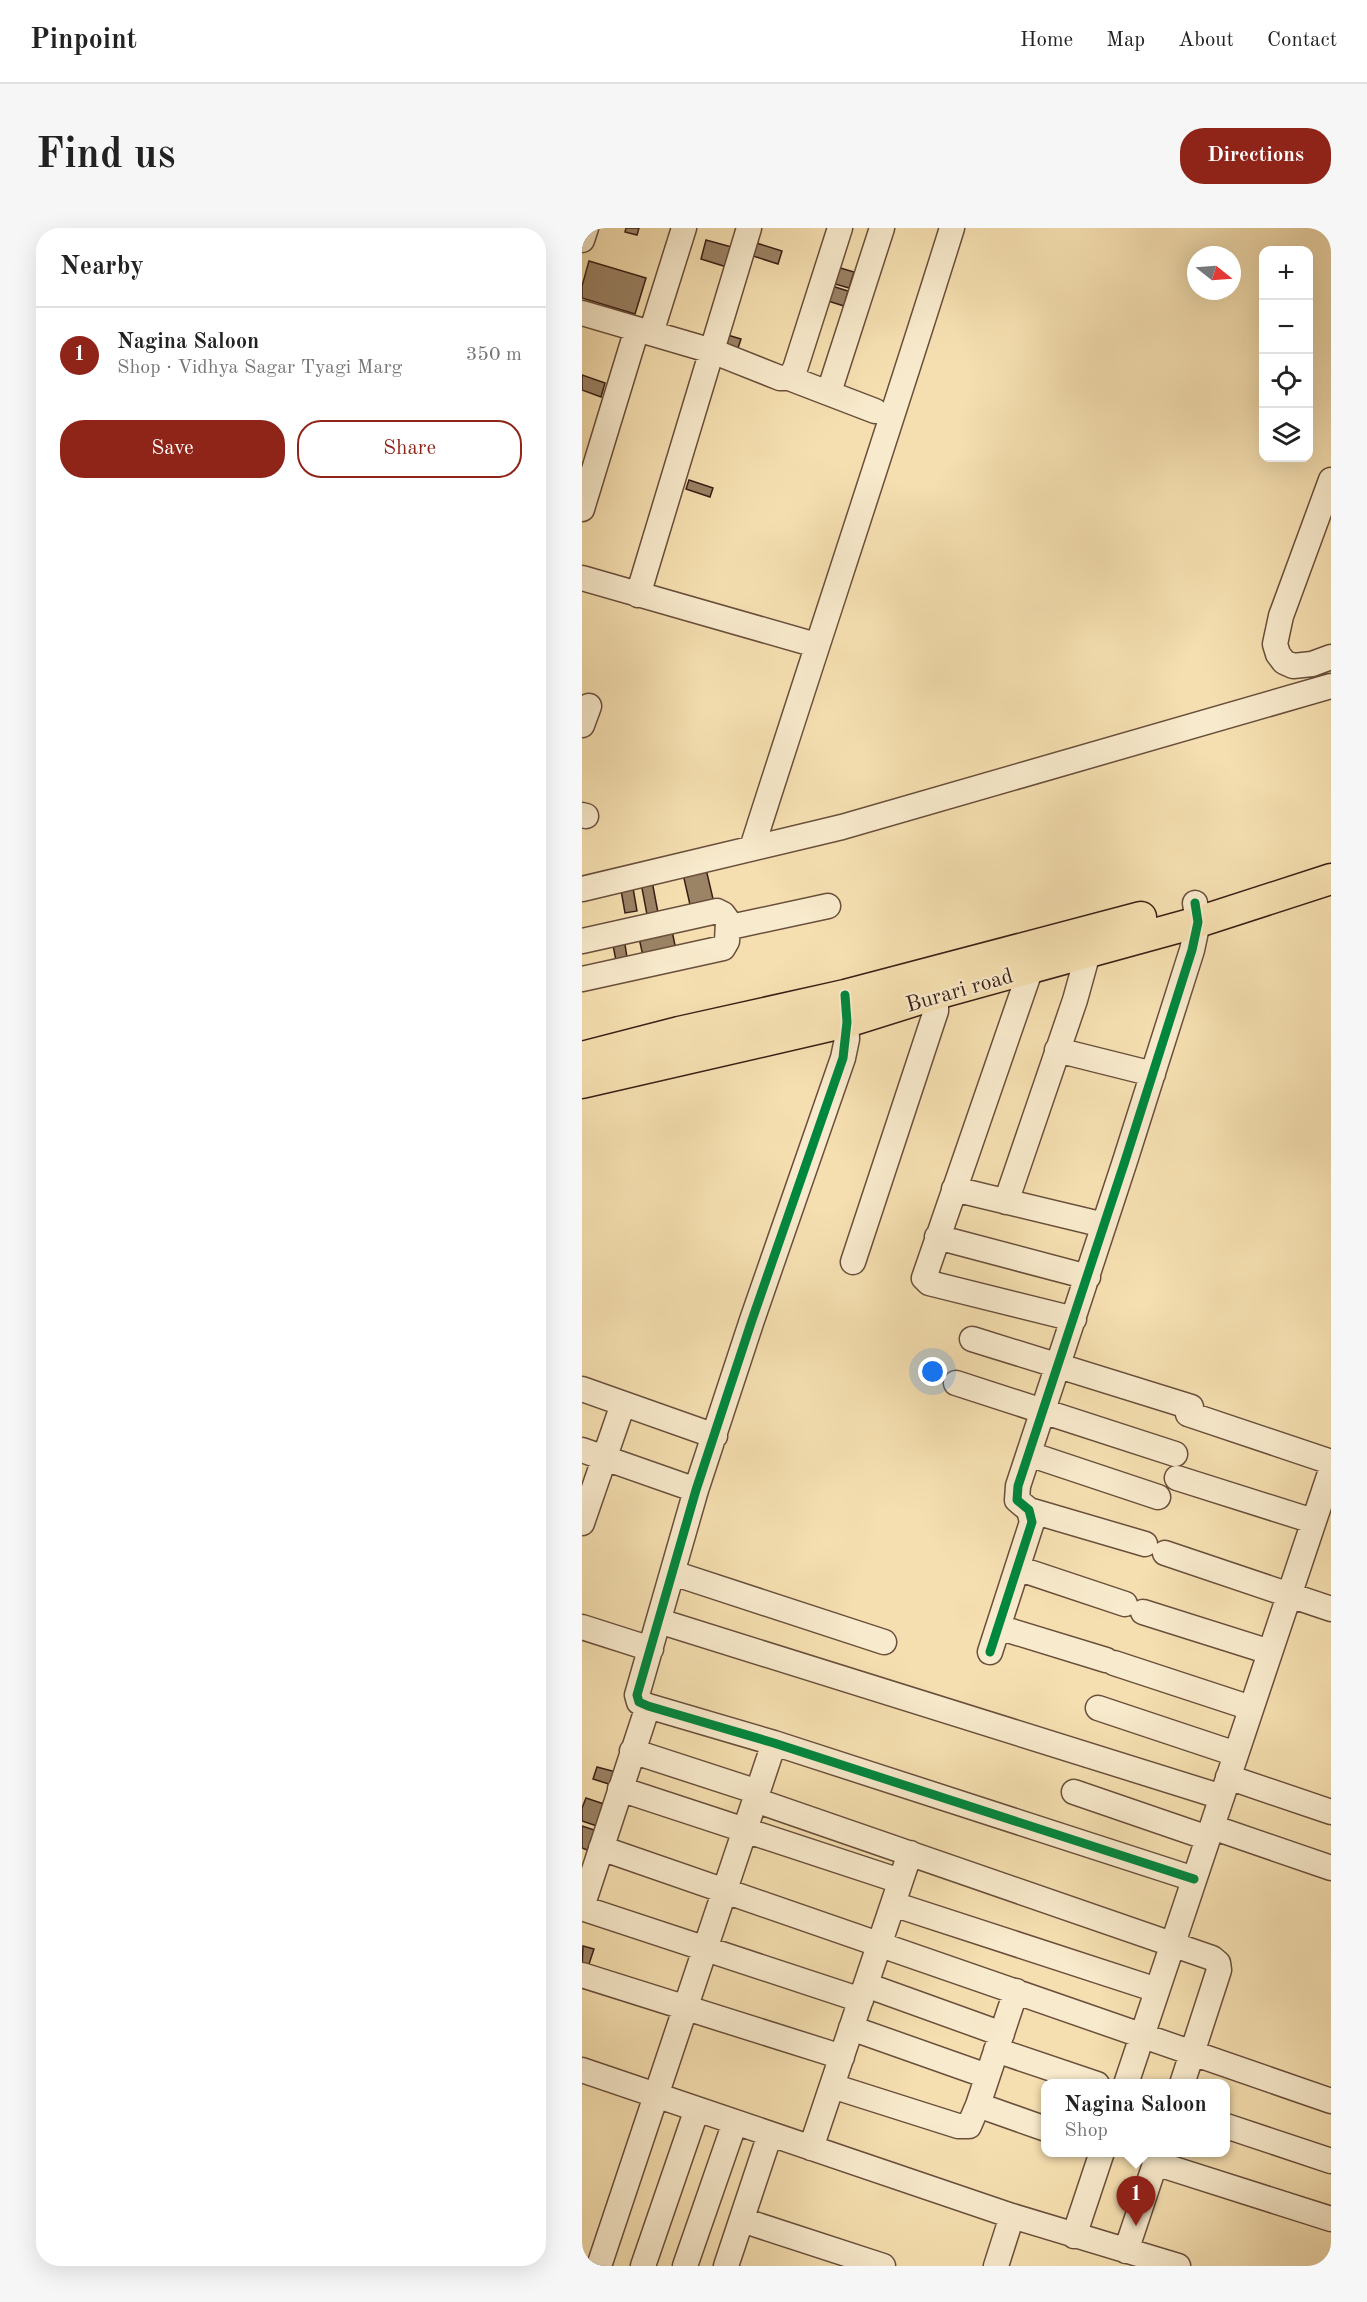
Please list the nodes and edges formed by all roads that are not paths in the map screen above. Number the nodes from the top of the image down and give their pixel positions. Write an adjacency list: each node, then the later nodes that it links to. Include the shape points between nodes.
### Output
1 (586, 228): 7 (street)
2 (684, 228): 9 (street)
3 (749, 228): 10 (street)
4 (840, 228): 11 (street)
5 (882, 228): 12 (street)
6 (952, 228): 18 (street)
7 (582, 240)
8 (582, 313): 9 (street)
9 (644, 331): 10 (street); 15 (street)
10 (712, 351): 11 (street); 17 (street)
11 (789, 378): 12 (street)
12 (829, 392): 13 (street)
13 (875, 411)
14 (1331, 480): 19 (street, via 1281,616 1275,644 1284,662 1293,666)
15 (582, 509)
16 (582, 578): 17 (street)
17 (638, 595): 18 (street)
18 (816, 645): 21 (street)
19 (1331, 657)
20 (1331, 686): 21 (street, via 853,824)
21 (752, 848): 24 (street)
22 (1331, 858): 26 (main road, Burari road)
23 (1331, 879): 26 (main road, Burari road)
24 (582, 889)
25 (828, 906): 27 (street, via 738,926)
26 (1197, 913): 29 (main road, Burari road); 32 (main road, Burari road); 36 (street, via 1192,950)
27 (728, 922): 28 (street, via 717,911); 31 (street, via 723,948)
28 (582, 941)
29 (1088, 953): 30 (main road, Burari road); 34 (street)
30 (1031, 968): 32 (main road, Burari road); 38 (street)
31 (582, 979)
32 (936, 983): 33 (main road, Burari road); 42 (street, via 932,1026)
33 (846, 1008): 35 (main road, Burari road, via 679,1032); 37 (main road, Burari road); 51 (street, via 843,1058)
34 (1057, 1050): 36 (street); 39 (street)
35 (582, 1057)
36 (1153, 1074): 40 (street)
37 (582, 1083)
38 (954, 1189): 39 (street); 41 (street)
39 (1006, 1202): 40 (street)
40 (1104, 1226): 43 (street)
41 (937, 1237): 43 (street); 44 (street, via 925,1271 924,1278 929,1283)
42 (853, 1262)
43 (1088, 1278): 44 (street)
44 (1074, 1319): 46 (street)
45 (972, 1339): 46 (street)
46 (1059, 1365): 50 (street); 56 (street, via 1191,1407 1188,1414)
47 (956, 1383): 50 (street)
48 (582, 1389): 49 (street)
49 (623, 1404): 51 (street); 55 (street)
50 (1043, 1412): 53 (street); 54 (street)
51 (715, 1436): 59 (street)
52 (582, 1450): 55 (street)
53 (1029, 1454): 60 (street); 61 (street, via 1016,1494 1017,1500)
54 (1175, 1454)
55 (605, 1458): 59 (street); 63 (street)
56 (1331, 1462)
57 (1331, 1470): 62 (street)
58 (1177, 1478): 62 (street)
59 (696, 1490): 65 (street)
60 (1158, 1497)
61 (1029, 1510): 64 (street, via 1032,1522); 66 (street)
62 (1313, 1521): 66 (street)
63 (582, 1523)
64 (1017, 1568): 70 (street); 74 (street)
65 (673, 1573): 68 (street); 71 (street)
66 (1288, 1595): 67 (street); 74 (street)
67 (1331, 1609)
68 (659, 1621): 72 (street); 81 (street)
69 (582, 1627): 72 (street)
70 (998, 1627): 73 (street); 77 (street)
71 (884, 1642)
72 (651, 1649): 75 (street, via 636,1695 639,1702)
73 (990, 1652)
74 (1270, 1652): 77 (street)
75 (648, 1706): 78 (street); 79 (street)
76 (1098, 1708): 80 (street)
77 (1251, 1708): 80 (street)
78 (774, 1743): 84 (street); 91 (street)
79 (632, 1751): 82 (street); 84 (street)
80 (1236, 1754): 81 (street)
81 (1225, 1787): 85 (street); 87 (street)
82 (620, 1789): 86 (street); 88 (street)
83 (1074, 1792): 87 (street)
84 (757, 1796): 86 (street); 89 (street)
85 (1331, 1812)
86 (745, 1830): 92 (street); 93 (street)
87 (1210, 1832): 90 (street); 91 (street)
88 (601, 1848): 93 (street); 95 (street)
89 (910, 1853): 92 (street); 97 (street)
90 (1331, 1868)
91 (1194, 1879): 97 (street)
92 (900, 1881): 94 (street)
93 (725, 1890): 96 (street); 98 (street)
94 (893, 1904): 96 (street); 100 (street)
95 (582, 1908): 98 (street)
96 (880, 1944): 101 (street); 102 (street)
97 (1172, 1944): 100 (street); 107 (street, via 1218,1963)
98 (705, 1949): 102 (street); 103 (street)
99 (582, 1976): 103 (street)
100 (1157, 1990): 105 (street)
101 (1016, 1991): 105 (street); 106 (street)
102 (863, 1993): 104 (street); 106 (street)
103 (685, 2007): 108 (street); 115 (street)
104 (851, 2028): 108 (street); 110 (street)
105 (1142, 2035): 107 (street); 112 (street)
106 (999, 2042): 110 (street); 111 (street)
107 (1191, 2054): 113 (street); 116 (street)
108 (842, 2057): 114 (street)
109 (582, 2070): 115 (street)
110 (987, 2076): 117 (street)
111 (1085, 2079)
112 (1127, 2079)
113 (1184, 2079)
114 (832, 2086): 117 (street, via 963,2127 969,2126); 123 (street)
115 (655, 2095): 118 (street); 132 (street)
116 (1331, 2101)
117 (978, 2105): 120 (street)
118 (697, 2109): 119 (street); 133 (street)
119 (735, 2122): 122 (street); 134 (street)
120 (1041, 2127)
121 (1230, 2127): 126 (street)
122 (770, 2134): 123 (street); 129 (street)
123 (812, 2148): 127 (street)
124 (1100, 2157): 130 (street)
125 (1157, 2158): 128 (street); 131 (street)
126 (1331, 2161)
127 (1012, 2216): 130 (street); 137 (street)
128 (1331, 2219)
129 (742, 2220): 135 (street); 136 (street)
130 (1074, 2236): 131 (street)
131 (1126, 2251): 138 (street)
132 (599, 2266)
133 (643, 2266)
134 (685, 2266)
135 (726, 2266)
136 (884, 2266)
137 (996, 2266)
138 (1178, 2266)

